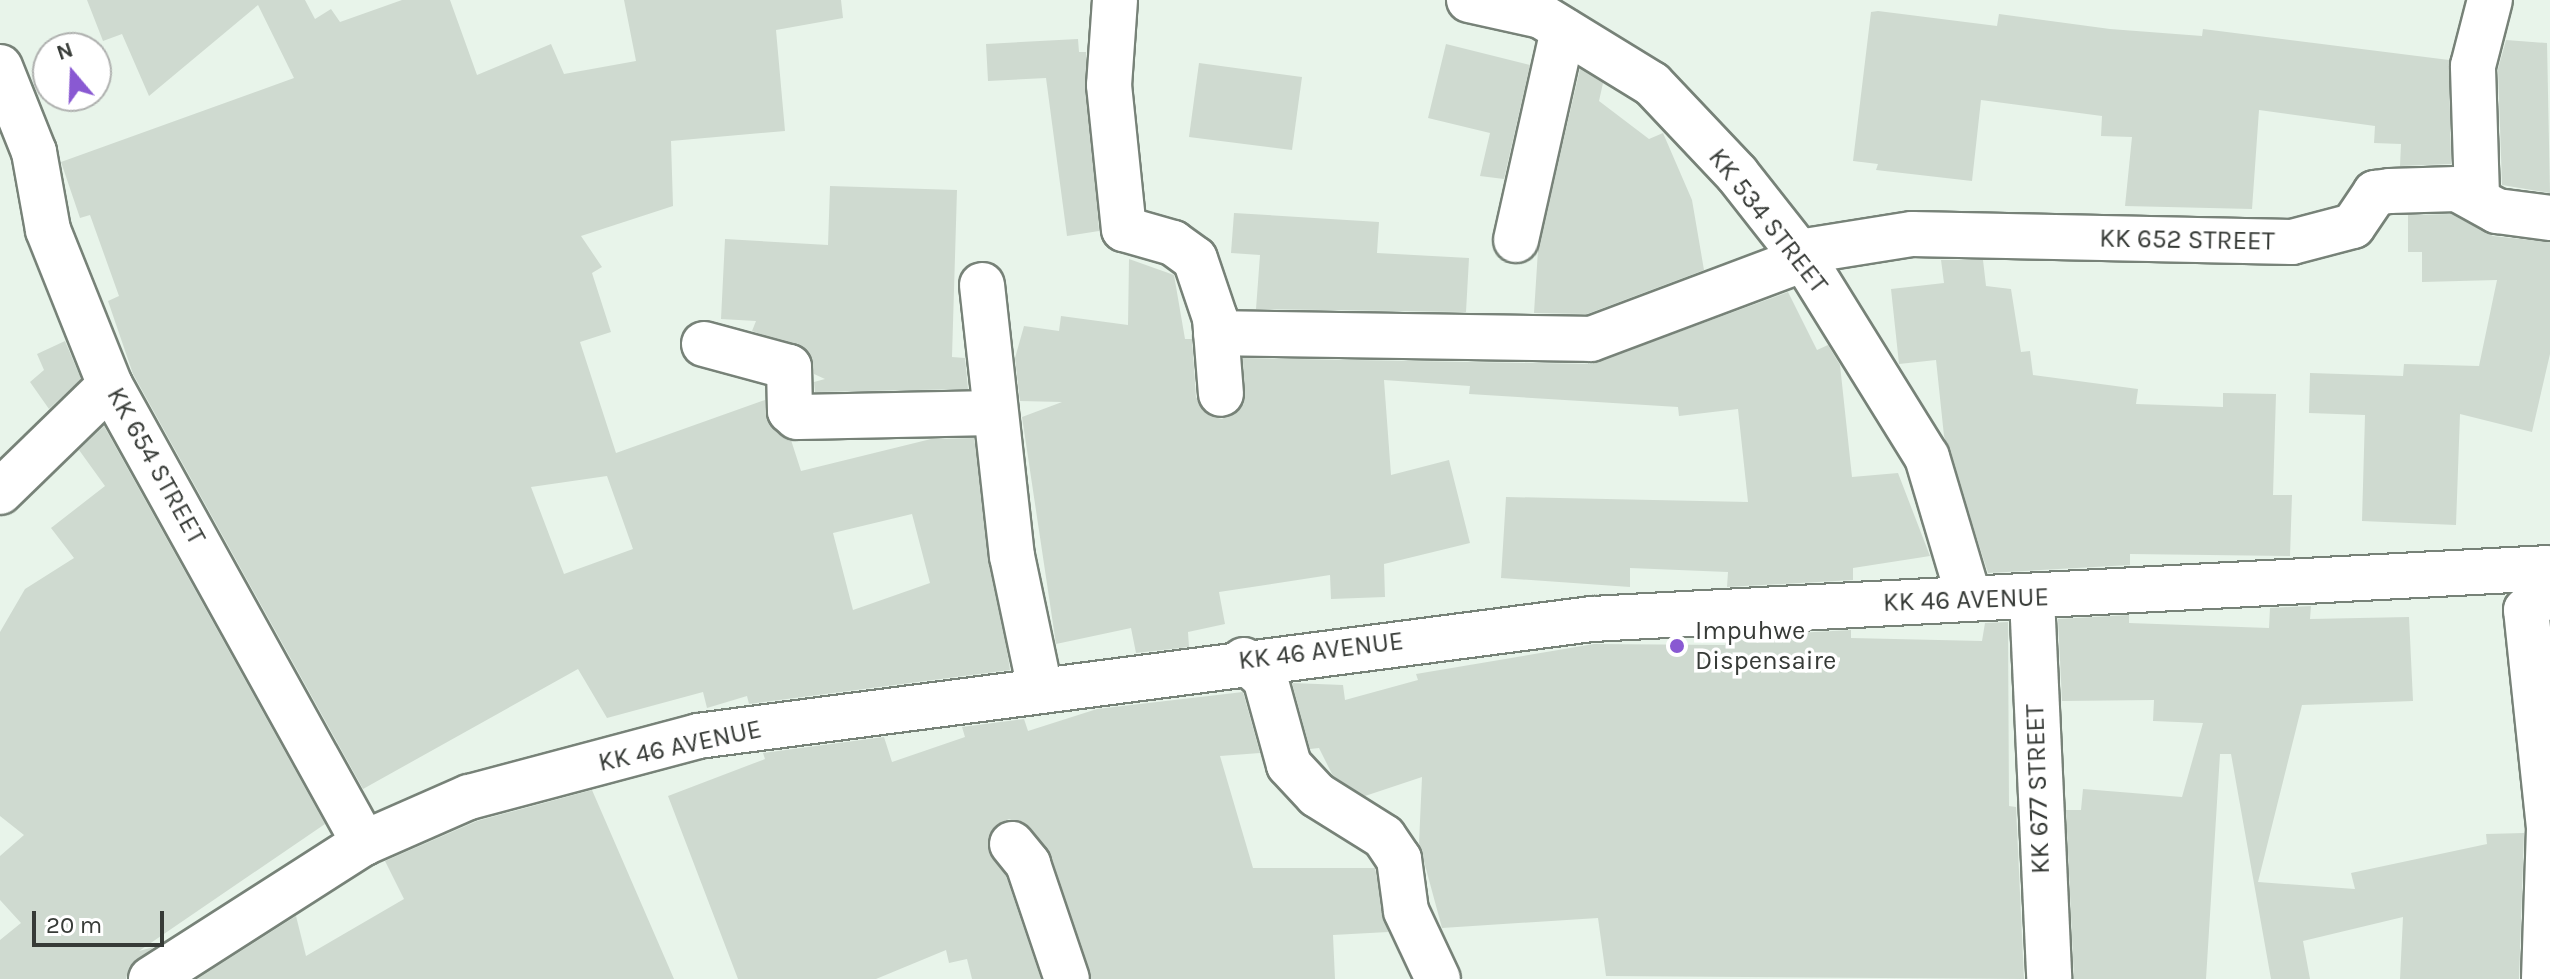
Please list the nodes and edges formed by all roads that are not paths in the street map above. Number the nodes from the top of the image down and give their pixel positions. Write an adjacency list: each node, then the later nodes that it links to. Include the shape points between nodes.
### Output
1 (1115, 0): 11 (street, via 1109,85 1124,229 1173,243 1195,259)
2 (1469, 0): 4 (street, KK 534 STREET, via 1541,16)
3 (2490, 0): 6 (street, via 2473,66)
4 (1563, 30): 8 (street); 9 (street, KK 534 STREET, via 1652,84)
5 (0, 67): 13 (street, KK 654 STREET, via 34,152 48,230)
6 (2477, 196): 7 (street, KK 652 STREET, via 2497,211); 9 (street, KK 652 STREET, via 2457,189 2375,193 2353,226 2292,242 1912,234)
7 (2550, 218)
8 (1516, 240)
9 (1802, 256): 11 (street, via 1591,339); 19 (street, KK 534 STREET, via 1927,457)
10 (982, 285): 15 (street)
11 (1216, 333): 14 (street)
12 (704, 344): 15 (street, via 789,367 790,411 797,417)
13 (110, 385): 16 (street); 23 (street, KK 654 STREET)
14 (1221, 394)
15 (995, 413): 22 (street, via 1008,477 1012,556)
16 (0, 492)
17 (2550, 568): 20 (street, KK 46 AVENUE)
18 (2550, 592): 29 (street, via 2526,610 2549,828)
19 (1969, 598): 20 (street, KK 46 AVENUE); 21 (street, KK 46 AVENUE, via 1592,619)
20 (2032, 598): 28 (street, KK 677 STREET)
21 (1244, 660): 22 (street, KK 46 AVENUE); 27 (street, via 1265,678 1289,765 1317,795 1384,837 1399,859 1406,911)
22 (1040, 689): 23 (street, KK 46 AVENUE, via 698,736 469,797)
23 (364, 843): 25 (street, KK 46 AVENUE)
24 (1012, 844): 26 (street, via 1028,864)
25 (151, 979)
26 (1067, 979)
27 (1438, 979)
28 (2049, 979)
29 (2544, 979)

